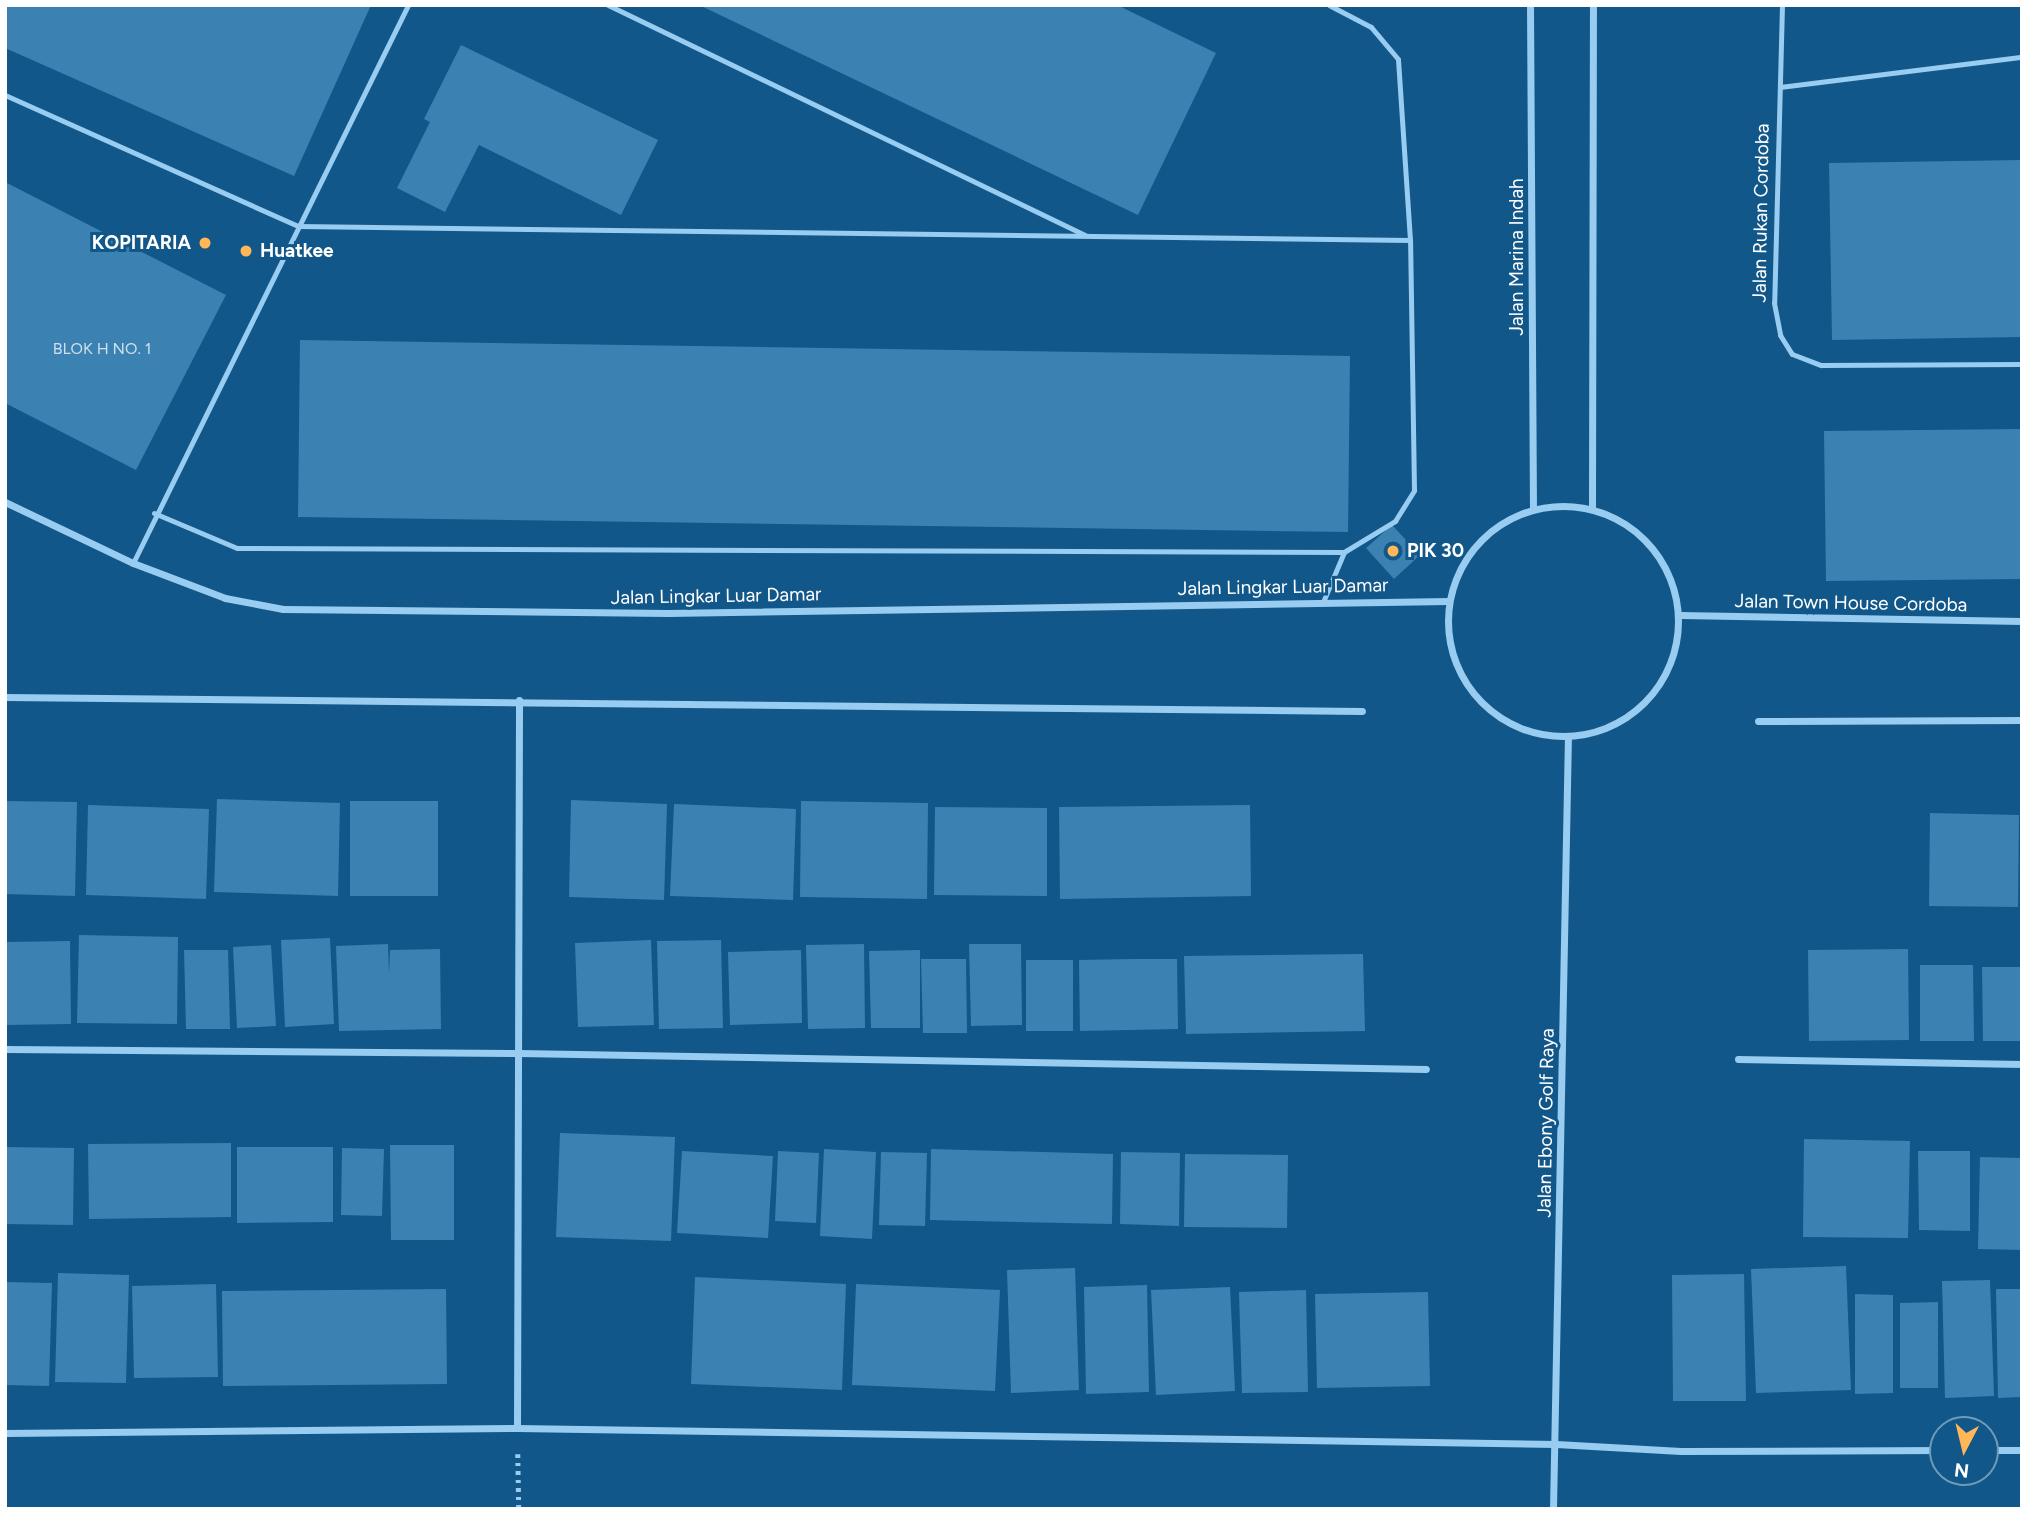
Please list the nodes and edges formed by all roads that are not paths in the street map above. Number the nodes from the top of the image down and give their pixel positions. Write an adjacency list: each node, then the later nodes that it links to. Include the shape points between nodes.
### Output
1 (408, 5): 10 (lane)
2 (608, 5): 11 (lane)
3 (1329, 5): 12 (lane, via 1371,27 1398,59)
4 (1530, 5): 15 (street, Jalan Marina Indah)
5 (1593, 5): 16 (street)
6 (1782, 5): 8 (lane, Jalan Rukan Cordoba)
7 (2022, 57): 8 (lane)
8 (1780, 87): 13 (lane, Jalan Rukan Cordoba, via 1773,303 1780,335 1792,354 1821,365)
9 (5, 95): 10 (lane)
10 (299, 226): 11 (lane); 17 (lane)
11 (1087, 236): 12 (lane)
12 (1410, 240): 18 (lane, via 1414,491 1395,521)
13 (2022, 364)
14 (5, 502): 19 (street, Jalan Lingkar Luar Damar)
15 (1533, 509): 16 (street); 20 (street, via 1503,522 1477,543 1459,570)
16 (1592, 509): 22 (street, via 1625,524 1653,548 1672,579)
17 (154, 513): 18 (lane, via 237,548); 19 (lane)
18 (1344, 552): 21 (lane)
19 (133, 563): 21 (street, Jalan Lingkar Luar Damar, via 225,598 295,609 668,613)
20 (1449, 601): 21 (street, Jalan Lingkar Luar Damar); 29 (street, via 1448,635 1457,668 1476,698 1534,733)
21 (1323, 603)
22 (1680, 615): 23 (street, Jalan Town House Cordoba); 29 (street, via 1676,652 1653,693 1636,712 1604,730)
23 (2022, 621)
24 (5, 697): 25 (street)
25 (519, 700): 26 (street); 31 (street)
26 (1362, 711)
27 (2022, 720): 28 (street)
28 (1758, 721)
29 (1568, 737): 37 (street, Jalan Ebony Golf Raya)
30 (5, 1049): 31 (street)
31 (519, 1053): 34 (street); 35 (street)
32 (1738, 1059): 33 (street)
33 (2022, 1064)
34 (1426, 1069)
35 (517, 1428): 36 (street); 37 (street)
36 (5, 1433)
37 (1556, 1444): 38 (street, via 1681,1451); 41 (street, Jalan Ebony Golf Raya)
38 (1929, 1450)
39 (1999, 1450): 40 (street)
40 (2022, 1450)
41 (1553, 1509)

